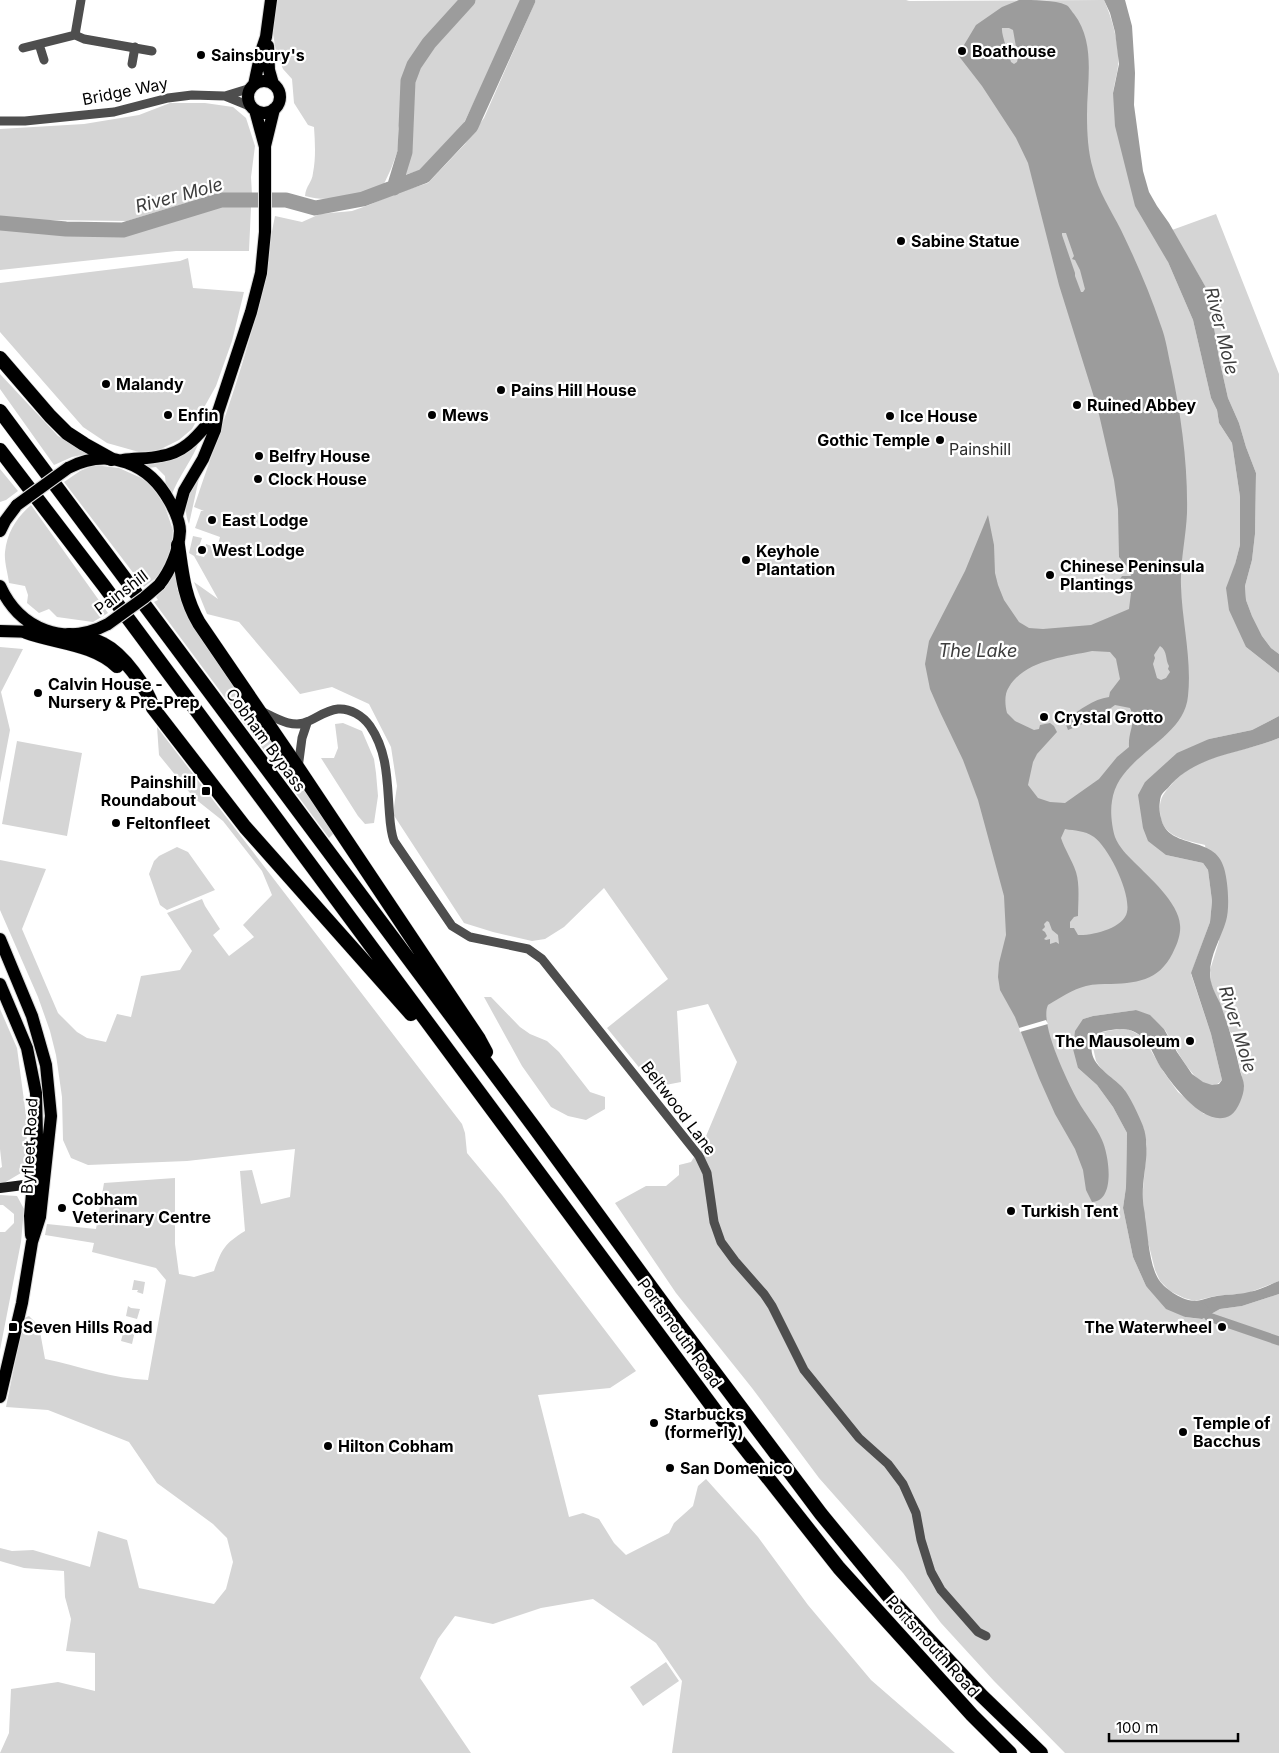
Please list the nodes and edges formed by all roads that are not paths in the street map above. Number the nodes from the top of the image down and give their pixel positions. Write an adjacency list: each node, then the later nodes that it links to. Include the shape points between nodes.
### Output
1 (81, 0): 3 (street)
2 (271, 0): 4 (main road)
3 (75, 35): 5 (street); 7 (street)
4 (266, 37): 11 (main road); 12 (main road)
5 (39, 44): 6 (street); 9 (street)
6 (23, 48)
7 (135, 48): 8 (street); 10 (street)
8 (152, 51)
9 (44, 60)
10 (132, 64)
11 (273, 84): 12 (main road, via 266,81); 15 (main road, via 280,99)
12 (253, 86): 13 (street, Bridge Way); 14 (main road, via 248,95)
13 (225, 96): 14 (street, Bridge Way); 16 (street, Bridge Way, via 179,96 114,112)
14 (253, 108): 15 (main road, via 262,113); 17 (main road)
15 (274, 109): 17 (main road)
16 (0, 121)
17 (265, 147): 20 (main road, via 263,259 255,298)
18 (0, 358): 22 (highway, via 67,433)
19 (0, 412): 38 (highway, Cobham Bypass)
20 (218, 412): 22 (main road, via 197,437 180,450 160,457); 23 (main road, via 213,436 184,491)
21 (0, 450): 37 (highway)
22 (117, 460): 23 (main road, Painshill, via 139,468 155,480 165,492); 24 (main road, bridge, via 84,462 68,468 17,505)
23 (176, 516): 25 (main road, Painshill, via 180,530)
24 (0, 531)
25 (178, 545): 30 (main road, Painshill, bridge, via 168,572 148,594 108,624); 32 (highway, via 184,589 191,610)
26 (0, 586): 28 (main road, Painshill, via 18,614)
27 (0, 631): 29 (main road)
28 (46, 631): 29 (main road); 30 (main road, Painshill)
29 (26, 632): 31 (highway, via 89,648 105,656)
30 (69, 635): 31 (highway, via 98,641 113,650 150,696)
31 (153, 708): 37 (highway, via 246,827)
32 (257, 708): 33 (street, via 289,723); 34 (highway)
33 (307, 723): 34 (street); 42 (street, Beltwood Lane, via 340,709 367,721 385,759 394,841 452,926 470,937 528,949 542,959 699,1156 707,1173 714,1222 721,1242 772,1306 804,1370 859,1438 888,1464 902,1484 916,1513 920,1540 931,1572 946,1596 978,1632)
34 (298, 768): 38 (highway, via 479,1039)
35 (0, 939): 39 (main road, Byfleet Road, via 32,1016 46,1065 51,1116)
36 (0, 984): 39 (main road, Byfleet Road, via 27,1048 36,1093)
37 (472, 1082): 43 (highway, Portsmouth Road, via 788,1505 839,1568)
38 (504, 1088): 44 (highway, Portsmouth Road, via 821,1514 890,1598)
39 (37, 1180): 40 (main road); 41 (main road, Byfleet Road, via 30,1216 32,1242)
40 (0, 1188)
41 (0, 1397)
42 (986, 1636)
43 (1010, 1753)
44 (1041, 1753)

